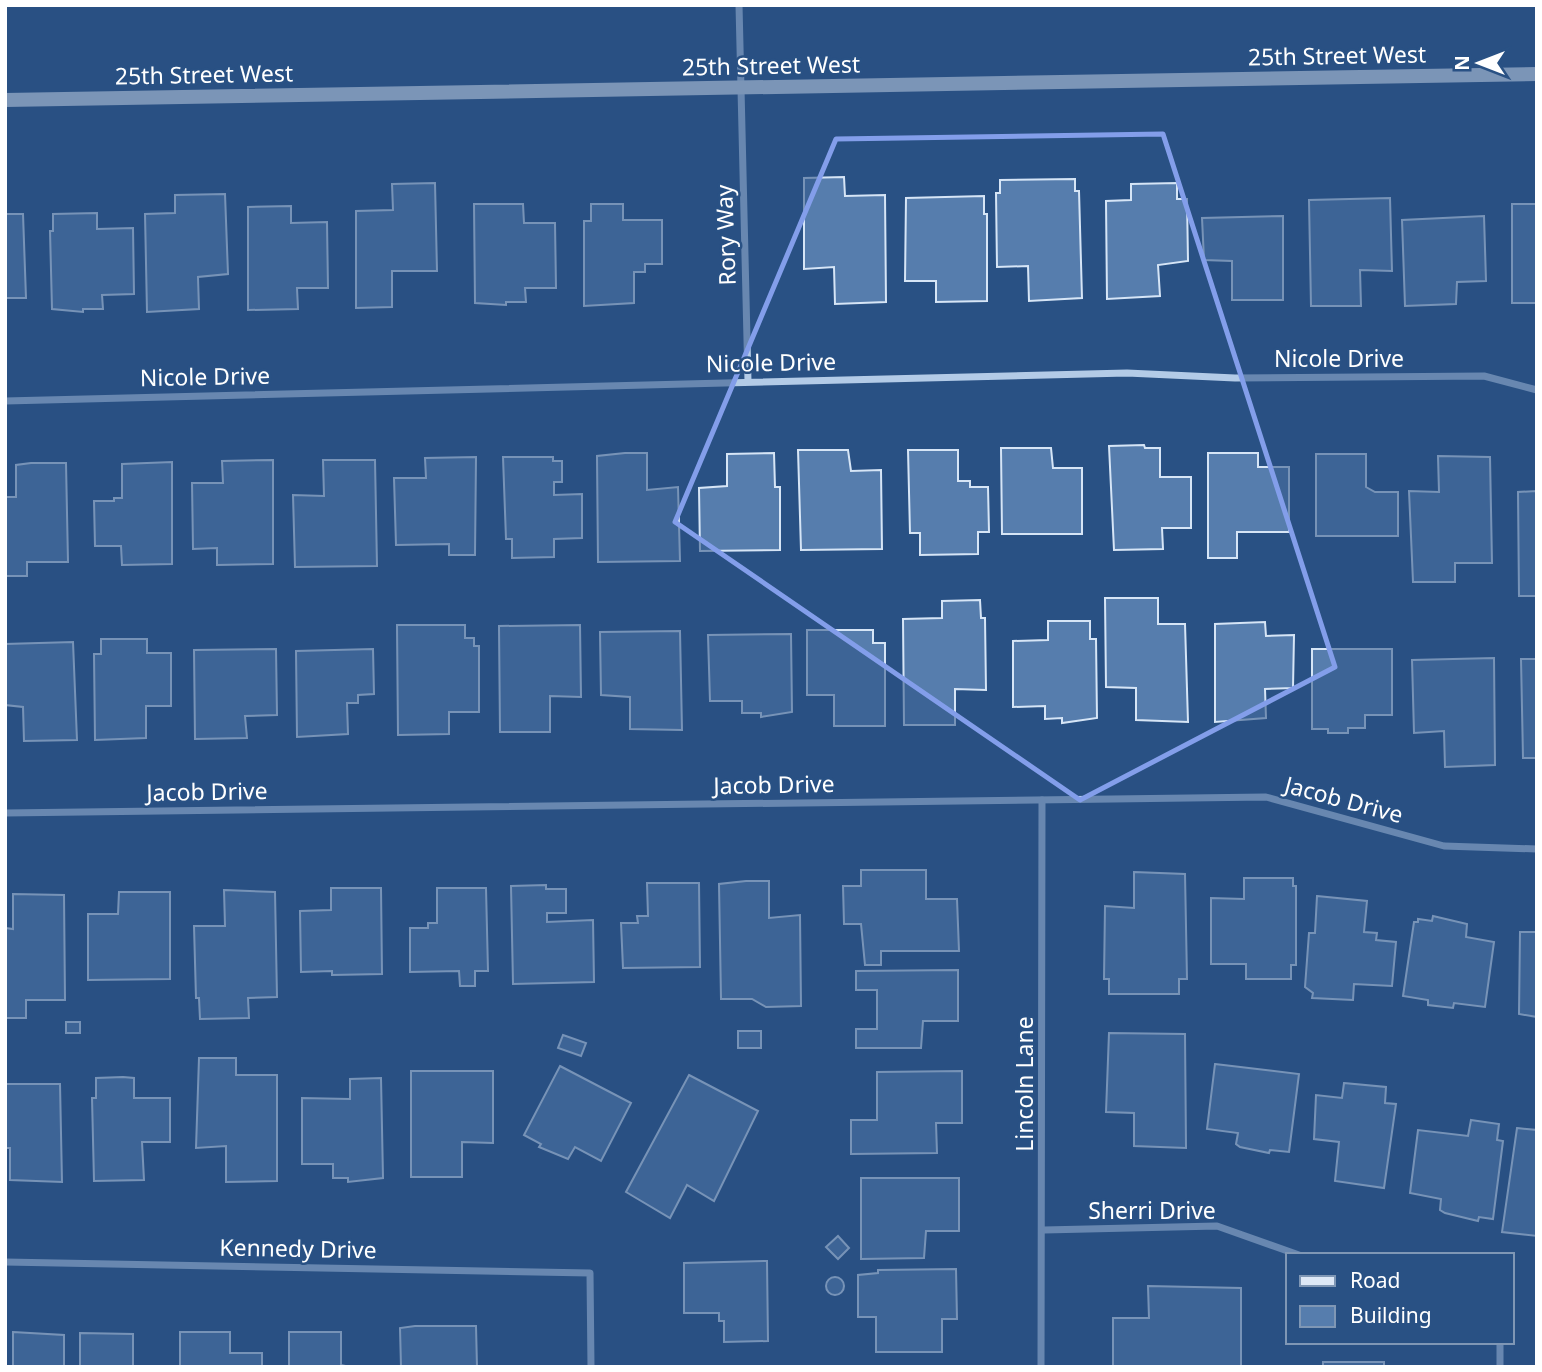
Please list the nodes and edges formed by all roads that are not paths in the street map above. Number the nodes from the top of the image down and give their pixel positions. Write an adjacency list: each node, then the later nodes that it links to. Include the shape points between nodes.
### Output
1 (740, 5): 3 (street, Rory Way)
2 (1537, 74): 3 (main road, 25th Street West)
3 (740, 88): 4 (main road, 25th Street West); 5 (street, Rory Way)
4 (5, 100)
5 (748, 381): 6 (street, Nicole Drive, via 1127,373 1235,378 1484,376); 7 (street, Nicole Drive)
6 (1537, 390)
7 (5, 401)
8 (1042, 800): 9 (street, Jacob Drive); 10 (street, Jacob Drive, via 1266,797 1444,846); 11 (street, Lincoln Lane)
9 (5, 813)
10 (1537, 849)
11 (1044, 1230): 12 (street, Sherri Drive, via 1217,1226); 16 (street, Lincoln Lane)
12 (1292, 1253)
13 (5, 1262): 15 (street, Kennedy Drive, via 590,1273)
14 (1500, 1344): 17 (street)
15 (590, 1367)
16 (1041, 1367)
17 (1500, 1367)

